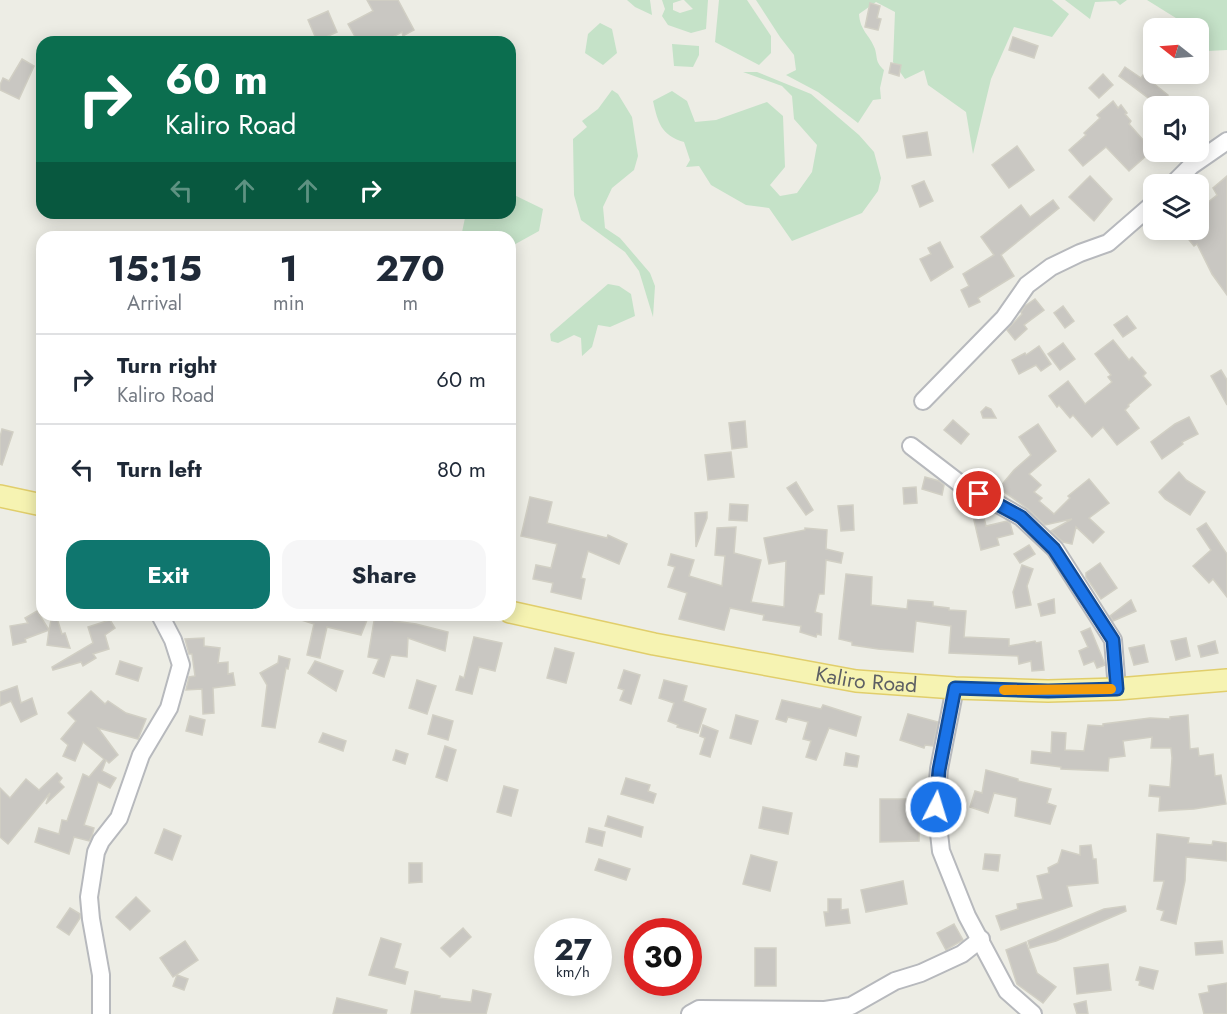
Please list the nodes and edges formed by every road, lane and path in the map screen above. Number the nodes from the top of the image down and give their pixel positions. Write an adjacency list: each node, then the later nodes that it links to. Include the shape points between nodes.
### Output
1 (1227, 141): 2 (street)
2 (1183, 174)
3 (1143, 213): 4 (street, via 1108,243 1051,267 1027,285 1004,318)
4 (923, 401)
5 (911, 446): 12 (street, via 967,489 1021,517 1054,549 1113,640)
6 (0, 496): 7 (main road)
7 (36, 504)
8 (516, 613): 11 (main road, Kaliro Road, via 654,644 856,681)
9 (163, 621): 14 (street, via 181,665 169,708 141,755 119,818 96,852 89,897 101,975)
10 (1227, 680): 12 (main road, Kaliro Road)
11 (955, 688): 12 (main road, Kaliro Road); 13 (street, via 936,807 941,851 967,916)
12 (1117, 689)
13 (981, 939): 15 (street, via 962,954 895,981 851,1006 825,1010 699,1009); 16 (street, via 1007,991)
14 (101, 1014)
15 (690, 1014)
16 (1033, 1014)

